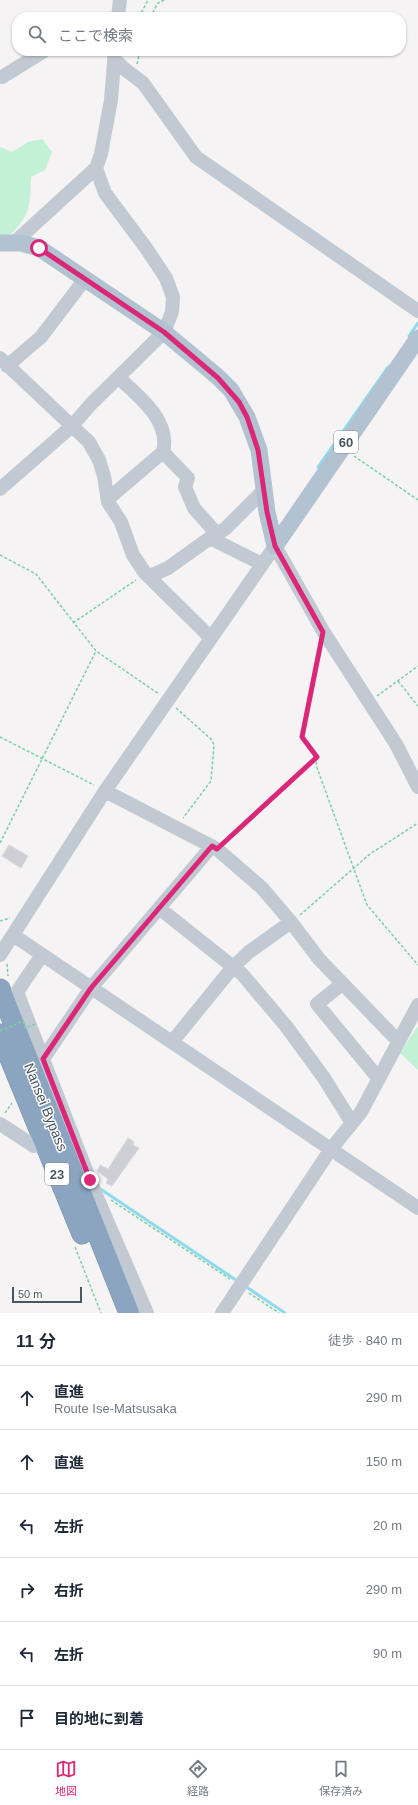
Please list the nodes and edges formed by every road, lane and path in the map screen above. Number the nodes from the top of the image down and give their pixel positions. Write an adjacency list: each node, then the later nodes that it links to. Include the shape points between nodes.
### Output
1 (120, 0): 4 (street)
2 (148, 0): 5 (path)
3 (164, 0): 6 (path, via 158,3)
4 (119, 12)
5 (142, 12)
6 (153, 12)
7 (36, 56): 10 (street)
8 (114, 56): 11 (street, via 111,100)
9 (115, 56): 14 (street, via 123,70 144,83 196,157)
10 (2, 77)
11 (96, 168): 12 (street); 15 (street, via 105,193 166,278 174,303)
12 (8, 243): 13 (main road, via 39,248)
13 (85, 279): 15 (main road); 17 (street, via 41,336)
14 (418, 311)
15 (164, 332): 18 (street); 23 (main road, via 218,378 239,402 257,444)
16 (418, 338): 20 (main road, 60)
17 (4, 362): 19 (street)
18 (118, 377): 19 (street); 21 (street, via 144,402 158,420 164,435)
19 (72, 426): 22 (street); 24 (street, via 89,442 99,460)
20 (342, 448): 25 (path); 27 (main road, 60)
21 (163, 452): 24 (street); 26 (street, via 188,478 184,487 194,508)
22 (0, 489)
23 (264, 490): 26 (street, via 225,529); 27 (main road)
24 (108, 499): 30 (street, via 121,522 133,556)
25 (418, 500)
26 (213, 536): 29 (street); 30 (street, via 168,568)
27 (275, 546): 29 (street); 32 (street)
28 (0, 555): 31 (path, via 36,574)
29 (262, 564): 33 (street)
30 (147, 575): 31 (path); 33 (street)
31 (73, 623): 34 (path)
32 (323, 632): 38 (street); 41 (path, via 302,737)
33 (210, 637): 37 (street)
34 (96, 651): 37 (path); 42 (path)
35 (418, 666): 36 (path)
36 (398, 681): 38 (path); 39 (path)
37 (166, 700): 44 (street); 46 (path, via 212,740 214,745 211,781)
38 (369, 702): 43 (street, via 396,744)
39 (418, 706)
40 (0, 737): 42 (path)
41 (317, 757): 48 (path); 49 (path, via 316,765)
42 (42, 760): 44 (path); 47 (path)
43 (418, 787)
44 (105, 791): 46 (street); 52 (street)
45 (418, 823): 49 (path, via 370,854)
46 (176, 828): 48 (street)
47 (0, 844)
48 (214, 847): 50 (street); 51 (street, via 262,888)
49 (354, 868): 51 (path); 55 (path, via 367,904)
50 (159, 908): 56 (street); 59 (street)
51 (291, 922): 56 (street, via 249,952); 57 (street)
52 (13, 935): 53 (street); 54 (street)
53 (1, 954): 58 (path, via 7,964)
54 (42, 955): 59 (street); 66 (street, via 17,992)
55 (418, 965)
56 (233, 967): 65 (street); 70 (street, via 242,974 286,1026 324,1078)
57 (342, 984): 64 (street); 67 (street, via 317,1004)
58 (4, 985): 77 (highway, Nansei Bypass / 23)
59 (91, 988): 65 (street); 66 (street)
60 (418, 1005): 64 (street)
61 (35, 1024): 62 (path, bridge, via 25,1028 23,1021)
62 (0, 1030)
63 (0, 1034): 76 (highway, Nansei Bypass / 23)
64 (398, 1041): 67 (street)
65 (172, 1042): 72 (street)
66 (43, 1059): 73 (street)
67 (379, 1079): 70 (street)
68 (15, 1100): 69 (path)
69 (1, 1121): 71 (street)
70 (352, 1123): 72 (street)
71 (34, 1146)
72 (331, 1149): 74 (street); 75 (street)
73 (93, 1188): 75 (path); 78 (street)
74 (418, 1208)
75 (241, 1284): 79 (street); 80 (path)
76 (115, 1313)
77 (129, 1313)
78 (147, 1313)
79 (222, 1313)
80 (279, 1313)

